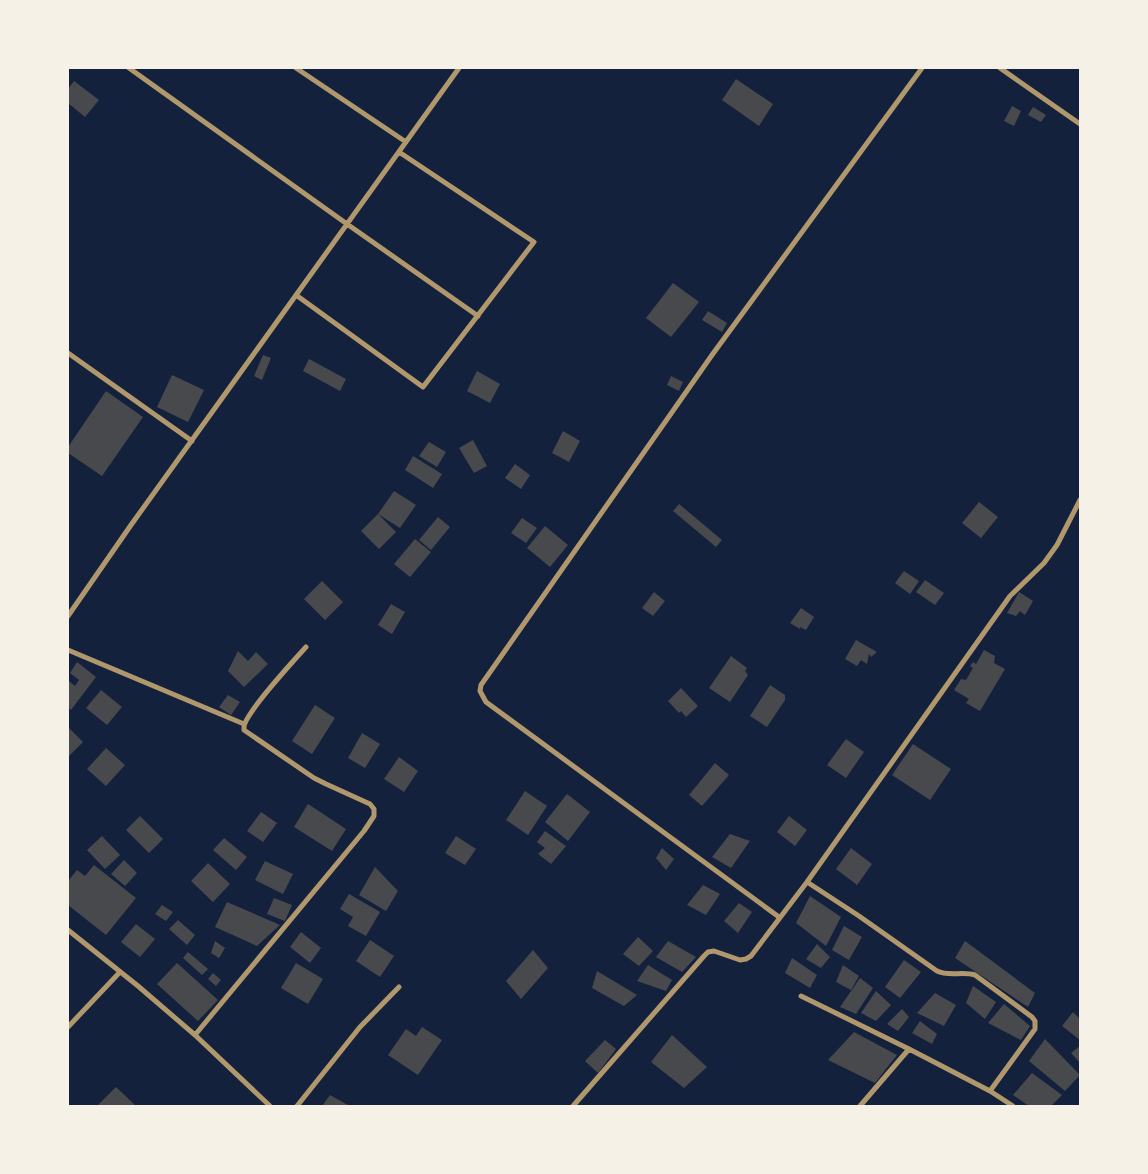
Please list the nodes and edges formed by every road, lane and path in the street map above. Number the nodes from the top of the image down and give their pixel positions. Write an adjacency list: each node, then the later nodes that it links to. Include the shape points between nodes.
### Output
1 (129, 68): 9 (street)
2 (296, 68): 7 (street)
3 (460, 68): 7 (street)
4 (922, 68): 20 (street, via 712,355 480,685 486,702)
5 (1000, 68): 6 (street)
6 (1080, 124)
7 (406, 142): 8 (street)
8 (399, 152): 9 (street); 11 (street, via 534,242)
9 (347, 224): 10 (street); 11 (street)
10 (296, 295): 11 (street, via 424,387); 13 (street)
11 (478, 316)
12 (68, 352): 13 (street)
13 (192, 441): 15 (street)
14 (1080, 500): 19 (street, via 1057,545 1044,563 1010,596)
15 (68, 616)
16 (306, 647): 18 (street)
17 (68, 650): 18 (street)
18 (244, 724): 26 (street, via 247,733 314,778 370,804 374,816)
19 (807, 882): 20 (street); 28 (street, via 937,970 948,974 975,975 1032,1017 1036,1029)
20 (779, 918): 31 (street, via 746,959 714,951 704,956)
21 (68, 930): 22 (street)
22 (120, 972): 25 (street); 26 (street)
23 (399, 987): 30 (street, via 360,1027)
24 (801, 996): 27 (street)
25 (68, 1027)
26 (195, 1035): 29 (street)
27 (909, 1049): 28 (street); 32 (street)
28 (990, 1091): 33 (street)
29 (270, 1106)
30 (297, 1106)
31 (573, 1106)
32 (860, 1106)
33 (1013, 1106)

